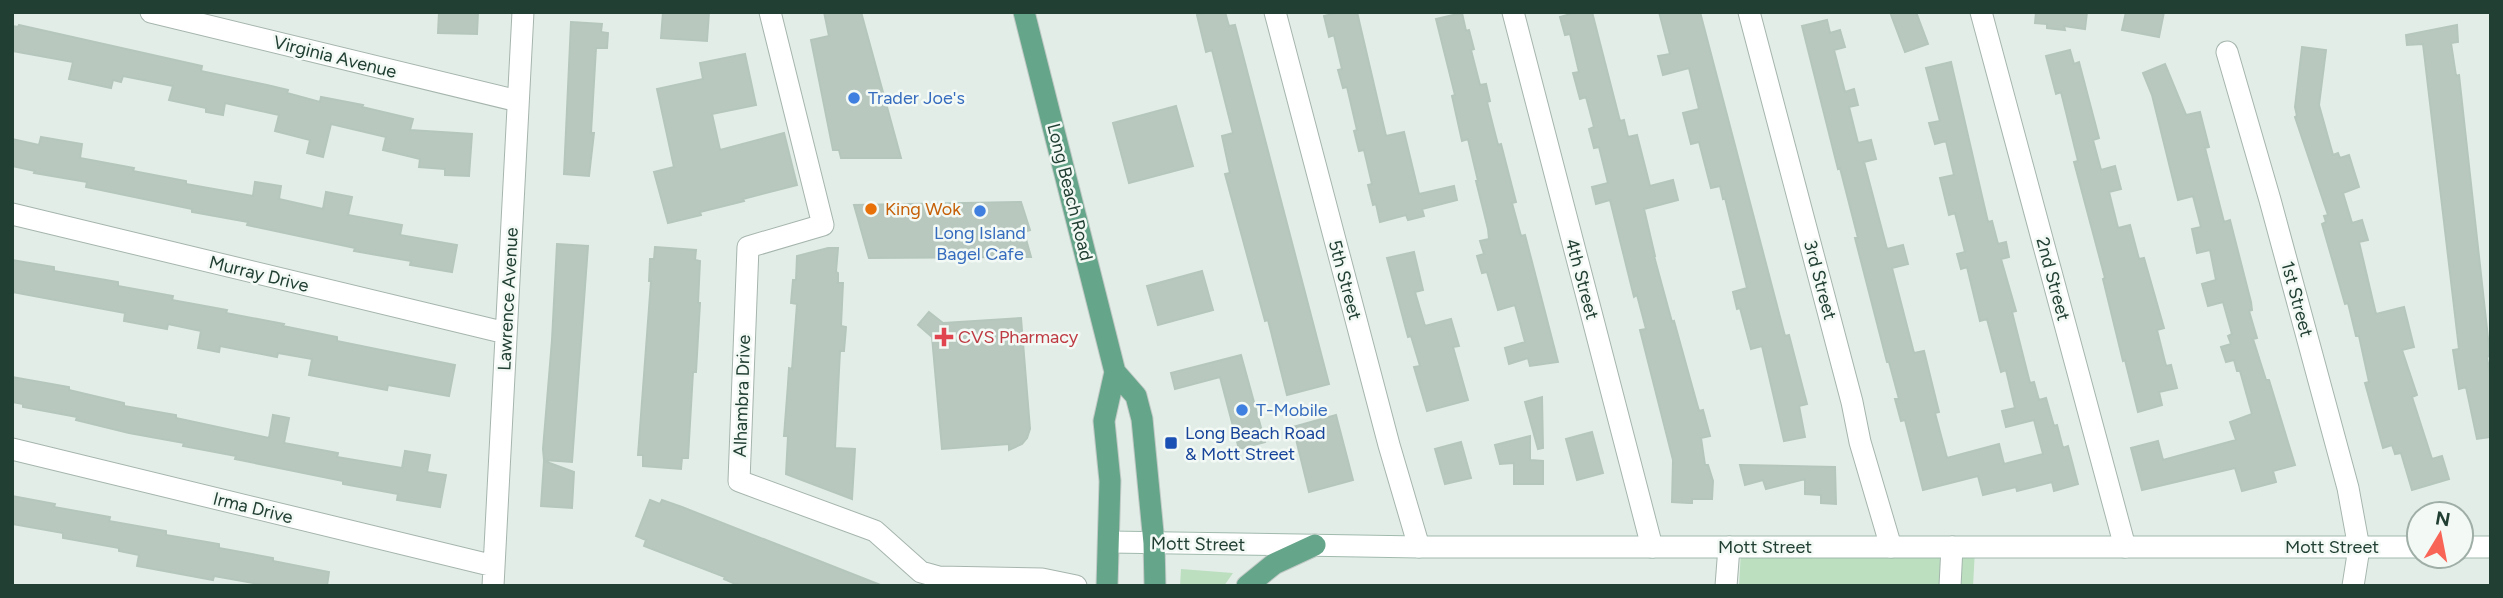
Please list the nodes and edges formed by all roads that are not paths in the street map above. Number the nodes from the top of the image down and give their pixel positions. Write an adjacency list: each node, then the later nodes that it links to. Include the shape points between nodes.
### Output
1 (151, 12): 10 (street, Virginia Avenue)
2 (523, 12): 10 (street, Lawrence Avenue)
3 (770, 12): 27 (street, Alhambra Drive, via 823,225 748,247 739,481 875,531 921,572 939,577 1042,579)
4 (1024, 12): 13 (main road, Long Beach Road)
5 (1275, 12): 18 (street, 5th Street)
6 (1513, 12): 19 (street, 4th Street)
7 (1749, 12): 21 (street, 3rd Street)
8 (1981, 12): 23 (street, 2nd Street)
9 (2227, 52): 24 (street, 1st Street, via 2348,488)
10 (519, 101): 12 (street, Lawrence Avenue)
11 (12, 214): 12 (street, Murray Drive)
12 (506, 333): 26 (street, Lawrence Avenue)
13 (1115, 372): 15 (main road, Long Beach Road, via 1104,421); 16 (main road, Long Beach Road, via 1136,396 1142,419)
14 (12, 449): 26 (street, Irma Drive)
15 (1110, 542): 16 (street, Mott Street); 28 (main road, Long Beach Road)
16 (1154, 543): 17 (street, Mott Street); 29 (main road, Long Beach Road)
17 (1315, 545): 18 (street, Mott Street); 30 (main road, via 1274,564)
18 (1419, 547): 19 (street, Mott Street)
19 (1652, 547): 20 (street, Mott Street)
20 (1729, 547): 21 (street, Mott Street); 31 (street)
21 (1891, 547): 22 (street, Mott Street)
22 (1952, 547): 23 (street, Mott Street); 32 (street)
23 (2124, 547): 24 (street, Mott Street)
24 (2359, 548): 25 (street, Mott Street); 33 (street, 1st Street)
25 (2405, 548)
26 (494, 576)
27 (1076, 586)
28 (1107, 586)
29 (1155, 586)
30 (1247, 586)
31 (1726, 586)
32 (1950, 586)
33 (2353, 586)

